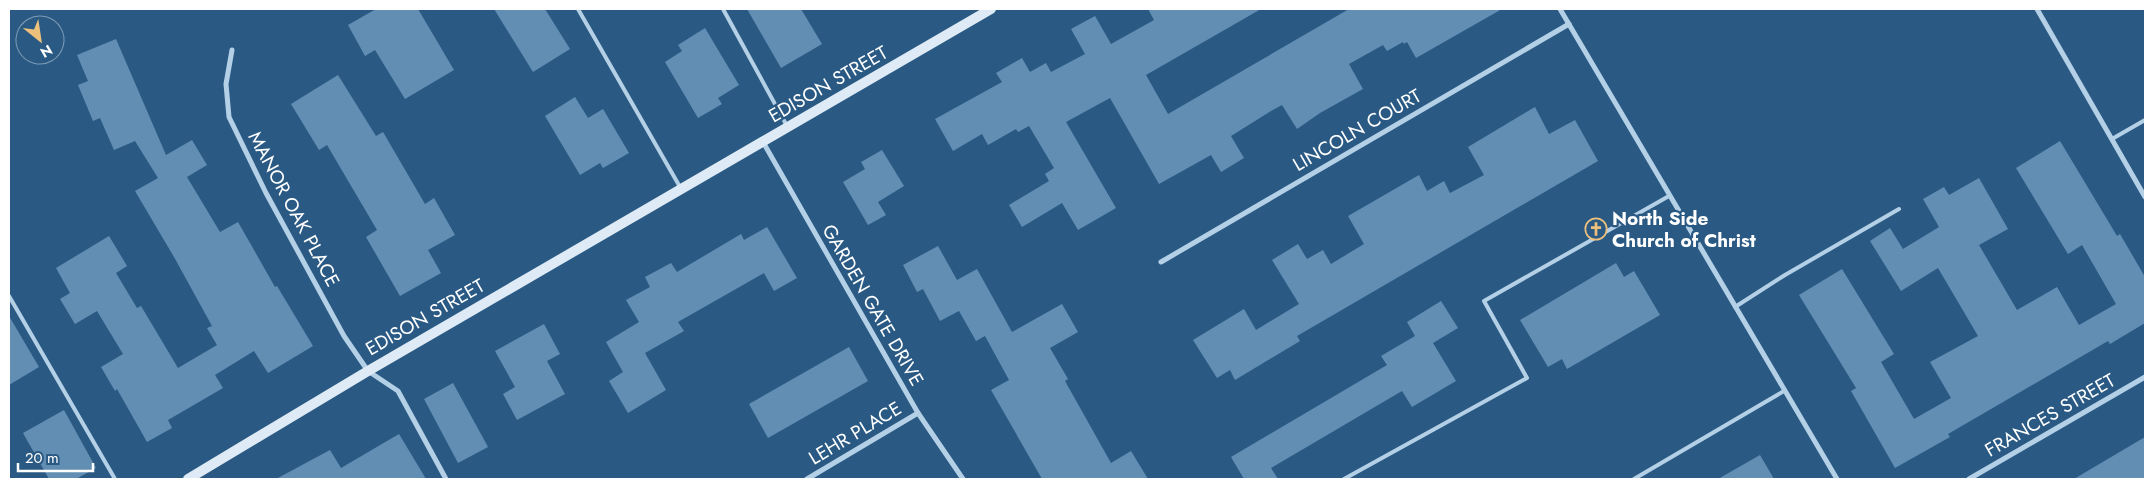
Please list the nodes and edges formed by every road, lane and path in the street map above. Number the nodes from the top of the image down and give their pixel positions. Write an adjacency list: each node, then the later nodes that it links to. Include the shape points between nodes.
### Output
1 (578, 9): 12 (lane)
2 (723, 9): 9 (lane)
3 (991, 9): 9 (street, EDISON STREET)
4 (1560, 9): 6 (street)
5 (2037, 9): 10 (street)
6 (1569, 24): 13 (street); 16 (street, LINCOLN COURT)
7 (232, 50): 19 (street, MANOR OAK PLACE, via 226,84 229,117 266,193 344,336)
8 (2145, 120): 10 (lane)
9 (788, 128): 11 (street, EDISON STREET)
10 (2112, 139): 14 (street)
11 (763, 142): 12 (street, EDISON STREET); 22 (street, GARDEN GATE DRIVE)
12 (682, 189): 19 (street, EDISON STREET)
13 (1669, 196): 18 (street); 28 (lane, via 1484,302 1527,378)
14 (2145, 197)
15 (1899, 209): 18 (lane)
16 (1161, 262)
17 (9, 296): 23 (lane)
18 (1735, 307): 21 (street)
19 (368, 371): 24 (street, EDISON STREET); 25 (street, via 398,391)
20 (2145, 377): 31 (street, FRANCES STREET)
21 (1784, 391): 29 (lane); 30 (street)
22 (918, 413): 26 (street, LEHR PLACE); 27 (street, GARDEN GATE DRIVE)
23 (116, 479)
24 (188, 479)
25 (446, 479)
26 (807, 479)
27 (963, 479)
28 (1344, 479)
29 (1634, 479)
30 (1837, 479)
31 (1969, 479)

